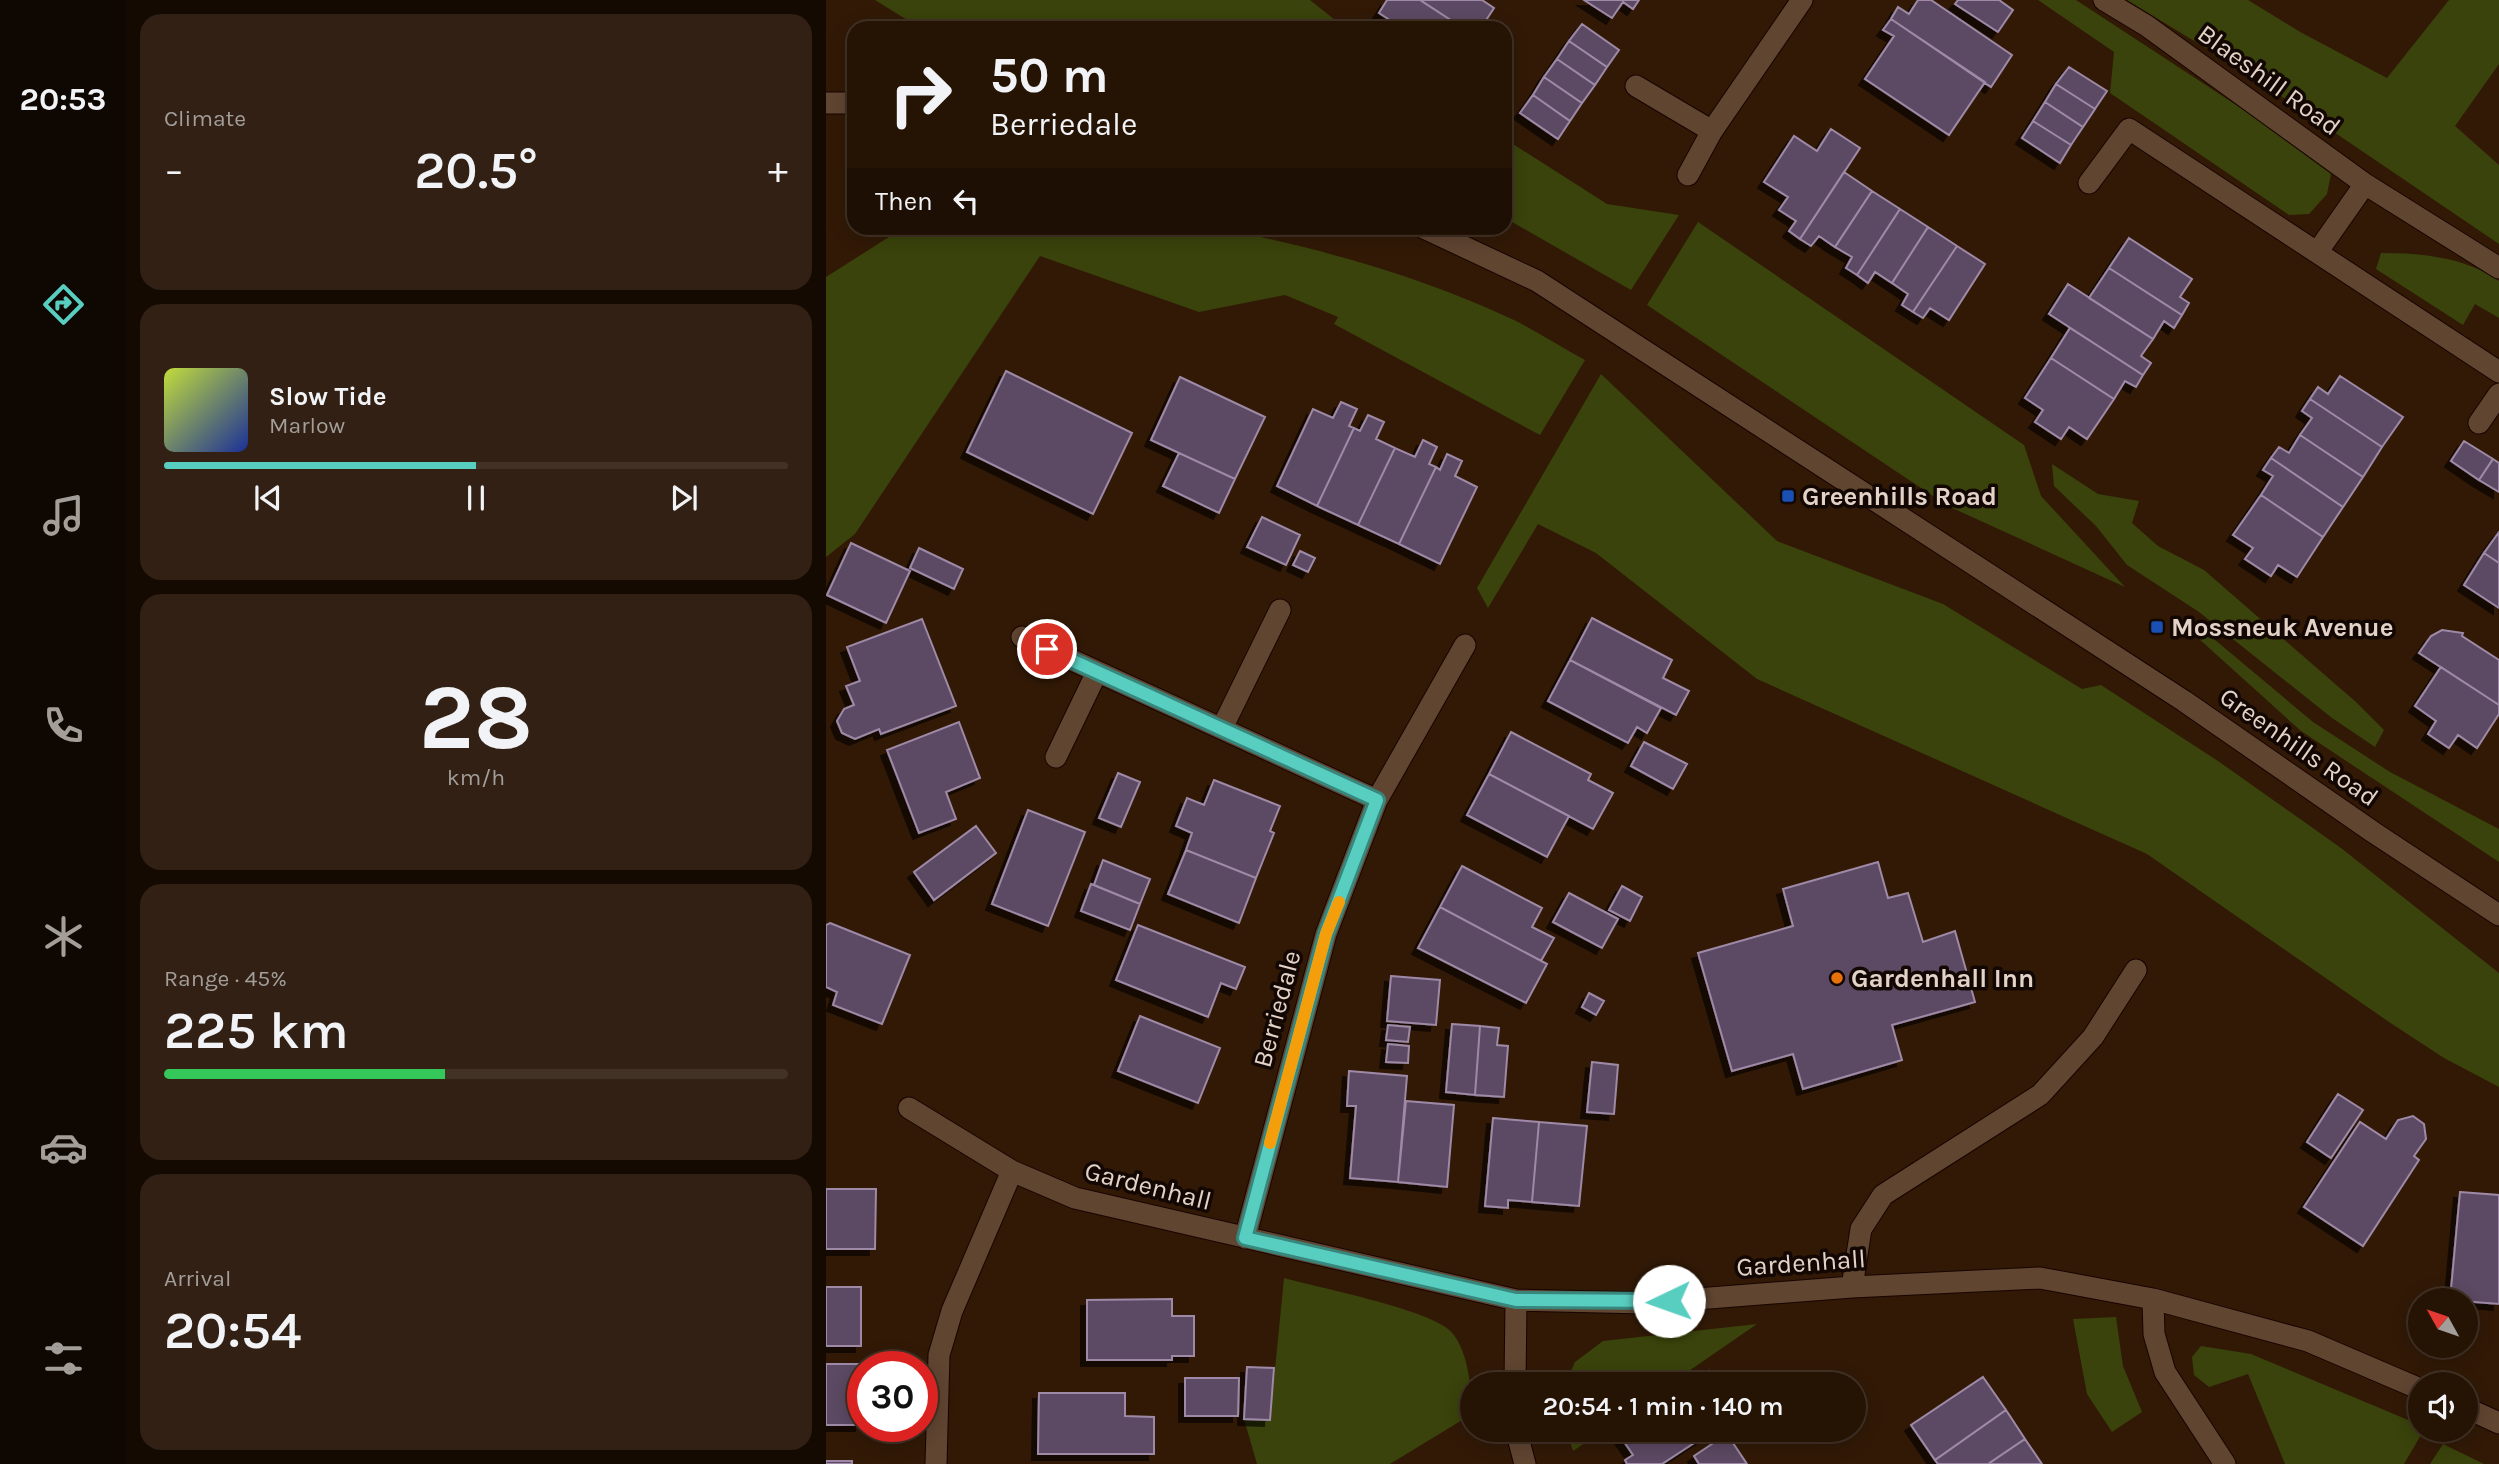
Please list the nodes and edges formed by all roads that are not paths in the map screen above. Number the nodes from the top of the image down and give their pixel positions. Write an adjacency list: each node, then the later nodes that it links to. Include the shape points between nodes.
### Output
1 (1802, 0): 6 (street)
2 (2104, 0): 9 (street, Blaeshill Road, via 2147,26)
3 (1636, 86): 6 (street)
4 (826, 103): 5 (street)
5 (847, 103)
6 (1712, 131): 7 (street)
7 (1688, 175)
8 (2089, 183): 11 (street, via 2129,129)
9 (2365, 184): 11 (street); 12 (street, Blaeshill Road)
10 (1439, 235): 23 (street, Greenhills Road, via 1538,281 2184,701)
11 (2318, 251): 13 (street)
12 (2499, 268)
13 (2499, 372)
14 (2499, 394): 15 (street)
15 (2480, 423)
16 (1280, 610): 20 (street)
17 (1022, 637): 19 (street)
18 (1465, 645): 22 (street, Berriedale)
19 (1097, 672): 20 (street); 21 (street)
20 (1222, 728): 22 (street)
21 (1056, 757)
22 (1377, 800): 27 (street, Berriedale, via 1326,934)
23 (2499, 915)
24 (2136, 970): 28 (street, via 2093,1037 2040,1095 1883,1195 1861,1229)
25 (909, 1108): 26 (street, Gardenhall)
26 (1012, 1171): 27 (street, Gardenhall, via 1075,1198); 36 (street, via 952,1311 939,1355)
27 (1245, 1238): 30 (street, Gardenhall)
28 (1852, 1287): 29 (street, Gardenhall, via 2040,1279); 30 (street, Gardenhall, via 1644,1303)
29 (2153, 1299): 32 (street, Gardenhall, via 2308,1341); 38 (street, via 2154,1334 2165,1372)
30 (1516, 1300): 31 (street)
31 (1515, 1372)
32 (2408, 1384)
33 (2478, 1413): 34 (street)
34 (2499, 1423)
35 (1519, 1442): 37 (street)
36 (936, 1464)
37 (1525, 1464)
38 (2225, 1464)

